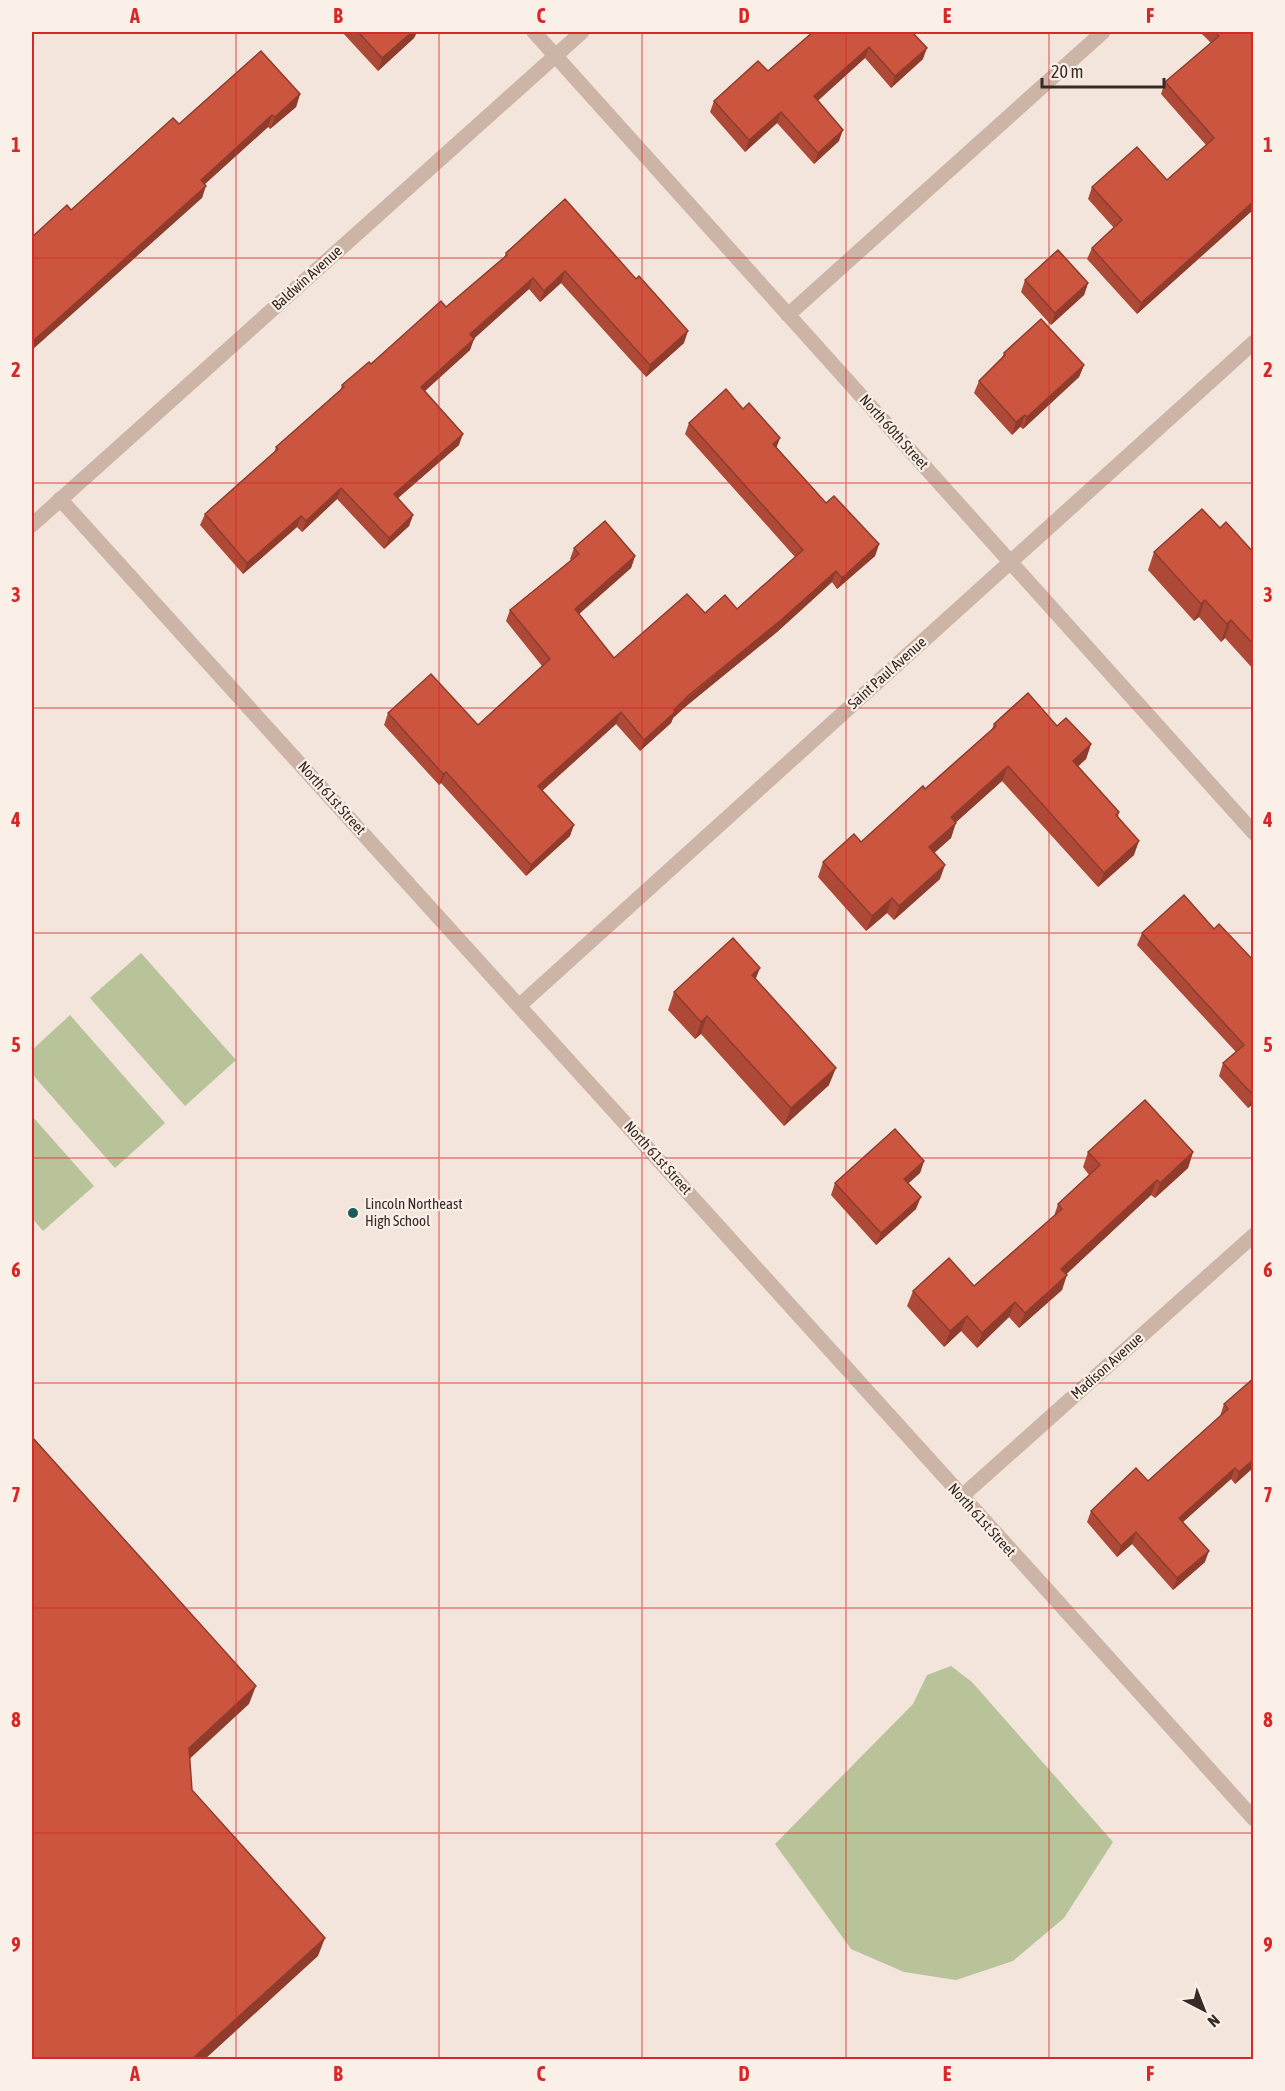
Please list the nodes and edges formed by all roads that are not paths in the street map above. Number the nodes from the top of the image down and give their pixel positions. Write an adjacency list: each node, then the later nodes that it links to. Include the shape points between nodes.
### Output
1 (534, 32): 4 (street, North 60th Street)
2 (582, 32): 4 (street, Baldwin Avenue)
3 (1103, 32): 5 (street)
4 (555, 55): 5 (street, North 60th Street); 7 (street, Baldwin Avenue)
5 (788, 315): 9 (street, North 60th Street)
6 (1254, 342): 9 (street, Saint Paul Avenue)
7 (60, 499): 8 (street, Baldwin Avenue); 11 (street, North 61st Street)
8 (32, 525)
9 (1011, 562): 10 (street, North 60th Street); 11 (street, Saint Paul Avenue)
10 (1254, 833)
11 (520, 1005): 13 (street, North 61st Street)
12 (1254, 1234): 13 (street, Madison Avenue)
13 (961, 1497): 14 (street, North 61st Street)
14 (1254, 1819)

